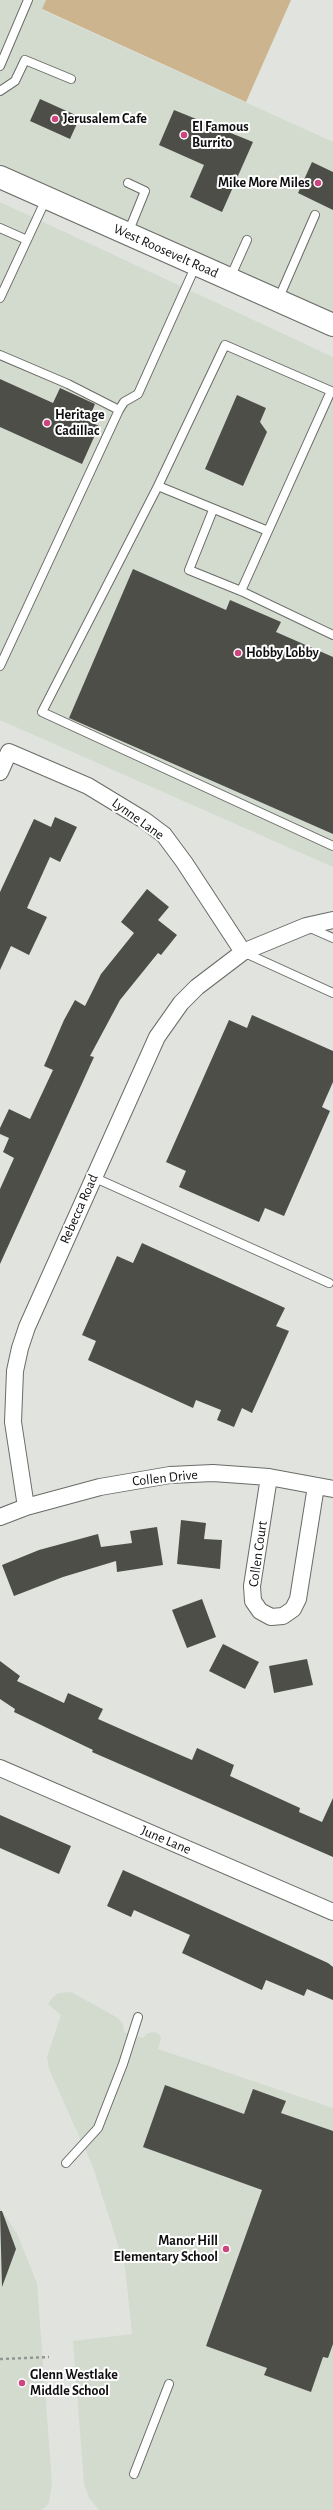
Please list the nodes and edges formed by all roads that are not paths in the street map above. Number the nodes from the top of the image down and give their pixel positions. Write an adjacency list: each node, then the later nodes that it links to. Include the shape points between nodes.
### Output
1 (28, 0): 2 (lane)
2 (0, 66)
3 (71, 80): 4 (lane, via 25,60 15,81)
4 (0, 91)
5 (0, 177): 7 (main road, West Roosevelt Road)
6 (128, 183): 10 (lane, via 145,191)
7 (46, 198): 10 (main road, West Roosevelt Road); 11 (lane)
8 (315, 215): 16 (lane)
9 (0, 228): 11 (lane)
10 (127, 233): 13 (main road, West Roosevelt Road)
11 (27, 240): 15 (lane)
12 (247, 240): 14 (lane)
13 (196, 264): 14 (main road, West Roosevelt Road); 20 (lane, via 138,394 124,402)
14 (229, 279): 16 (main road, West Roosevelt Road)
15 (0, 298)
16 (278, 300): 17 (main road, West Roosevelt Road)
17 (333, 325)
18 (0, 355): 20 (lane)
19 (332, 390): 21 (lane, via 225,345); 23 (lane)
20 (120, 410): 26 (lane)
21 (158, 486): 22 (lane); 28 (lane, via 42,712)
22 (213, 510): 23 (lane); 24 (lane, via 189,570)
23 (268, 531): 24 (lane)
24 (241, 591): 25 (lane)
25 (333, 635)
26 (0, 666)
27 (0, 772): 32 (street, Lynne Lane, via 9,752 88,786 122,805 164,835)
28 (333, 846)
29 (333, 920): 30 (street, Rebecca Road)
30 (306, 926): 31 (lane); 32 (street, Rebecca Road)
31 (333, 938)
32 (243, 952): 33 (lane); 34 (street, Rebecca Road, via 197,987 160,1031)
33 (333, 993)
34 (93, 1177): 35 (lane); 39 (street, Rebecca Road, via 27,1327 15,1371 13,1422)
35 (329, 1283)
36 (269, 1477): 37 (street, Collen Drive); 37 (street, Collen Court, via 252,1586 253,1601 260,1612 271,1616 283,1616 292,1609 298,1599); 39 (street, Collen Drive, via 213,1473 163,1476 100,1487)
37 (316, 1486): 38 (street, Collen Drive)
38 (333, 1489)
39 (26, 1507): 40 (street, Collen Drive)
40 (0, 1517)
41 (0, 1768): 42 (street, June Lane)
42 (333, 1912)
43 (138, 2017): 44 (lane, via 98,2128)
44 (66, 2163)
45 (169, 2384): 46 (lane)
46 (134, 2474)

